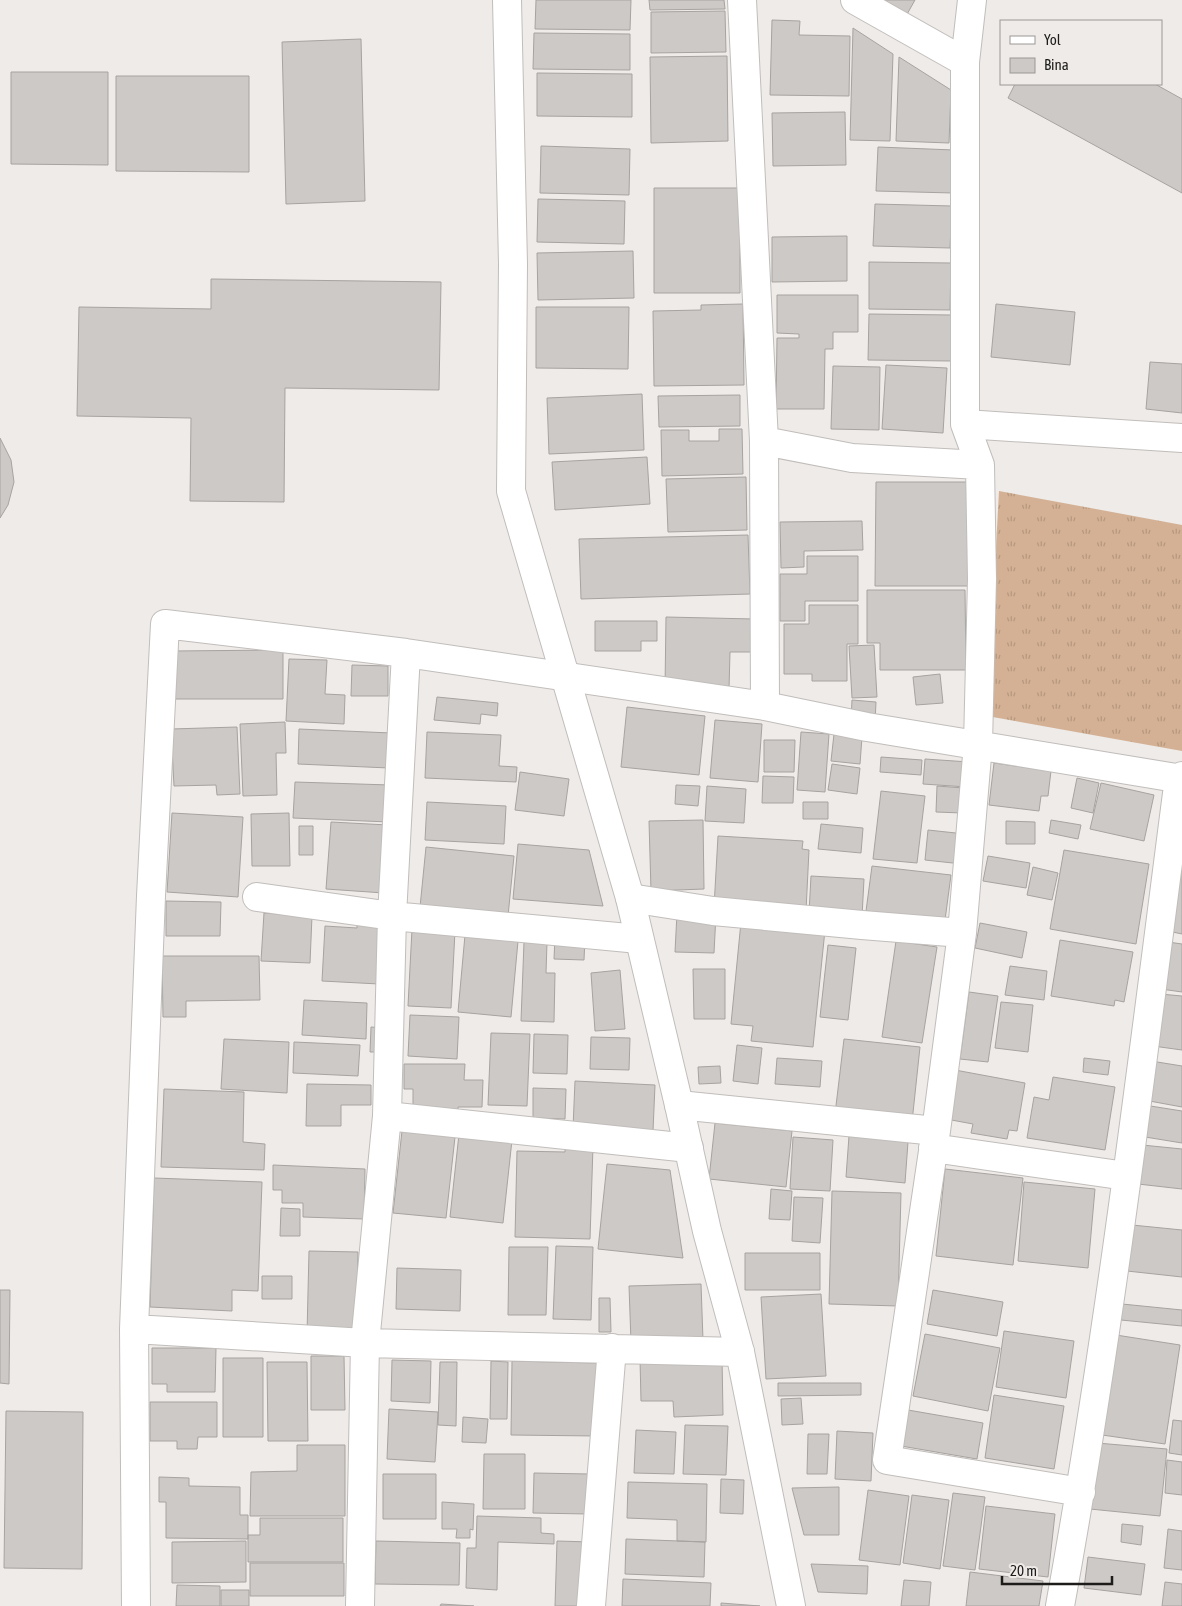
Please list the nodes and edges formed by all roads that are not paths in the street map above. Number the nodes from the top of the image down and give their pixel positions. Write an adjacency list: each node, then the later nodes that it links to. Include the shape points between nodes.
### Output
1 (506, 0): 11 (street, via 513,264 511,491)
2 (742, 0): 8 (street)
3 (855, 0): 5 (street)
4 (972, 0): 5 (street)
5 (964, 62): 6 (street)
6 (964, 424): 7 (street); 9 (street)
7 (1182, 438)
8 (764, 441): 9 (street, via 852,458); 12 (street)
9 (980, 465): 13 (street, via 982,579)
10 (406, 653): 11 (street); 17 (street); 25 (street, via 165,624 150,896)
11 (565, 677): 12 (street); 16 (street)
12 (765, 706): 13 (street, via 867,727)
13 (978, 744): 14 (street); 18 (street)
14 (1181, 778): 24 (street)
15 (256, 897): 17 (street)
16 (630, 898): 18 (street, via 713,911); 19 (street)
17 (392, 916): 19 (street); 21 (street)
18 (962, 933): 22 (street)
19 (639, 939): 20 (street)
20 (680, 1104): 22 (street); 23 (street)
21 (387, 1116): 23 (street); 26 (street)
22 (934, 1140): 24 (street); 29 (street, via 888,1460)
23 (689, 1148): 28 (street, via 707,1231)
24 (1126, 1176): 29 (street)
25 (134, 1329): 26 (street); 30 (street)
26 (365, 1343): 27 (street); 31 (street)
27 (612, 1348): 28 (street); 32 (street)
28 (740, 1352): 33 (street)
29 (1081, 1492): 34 (street)
30 (136, 1606)
31 (360, 1606)
32 (591, 1606)
33 (791, 1606)
34 (1060, 1606)

